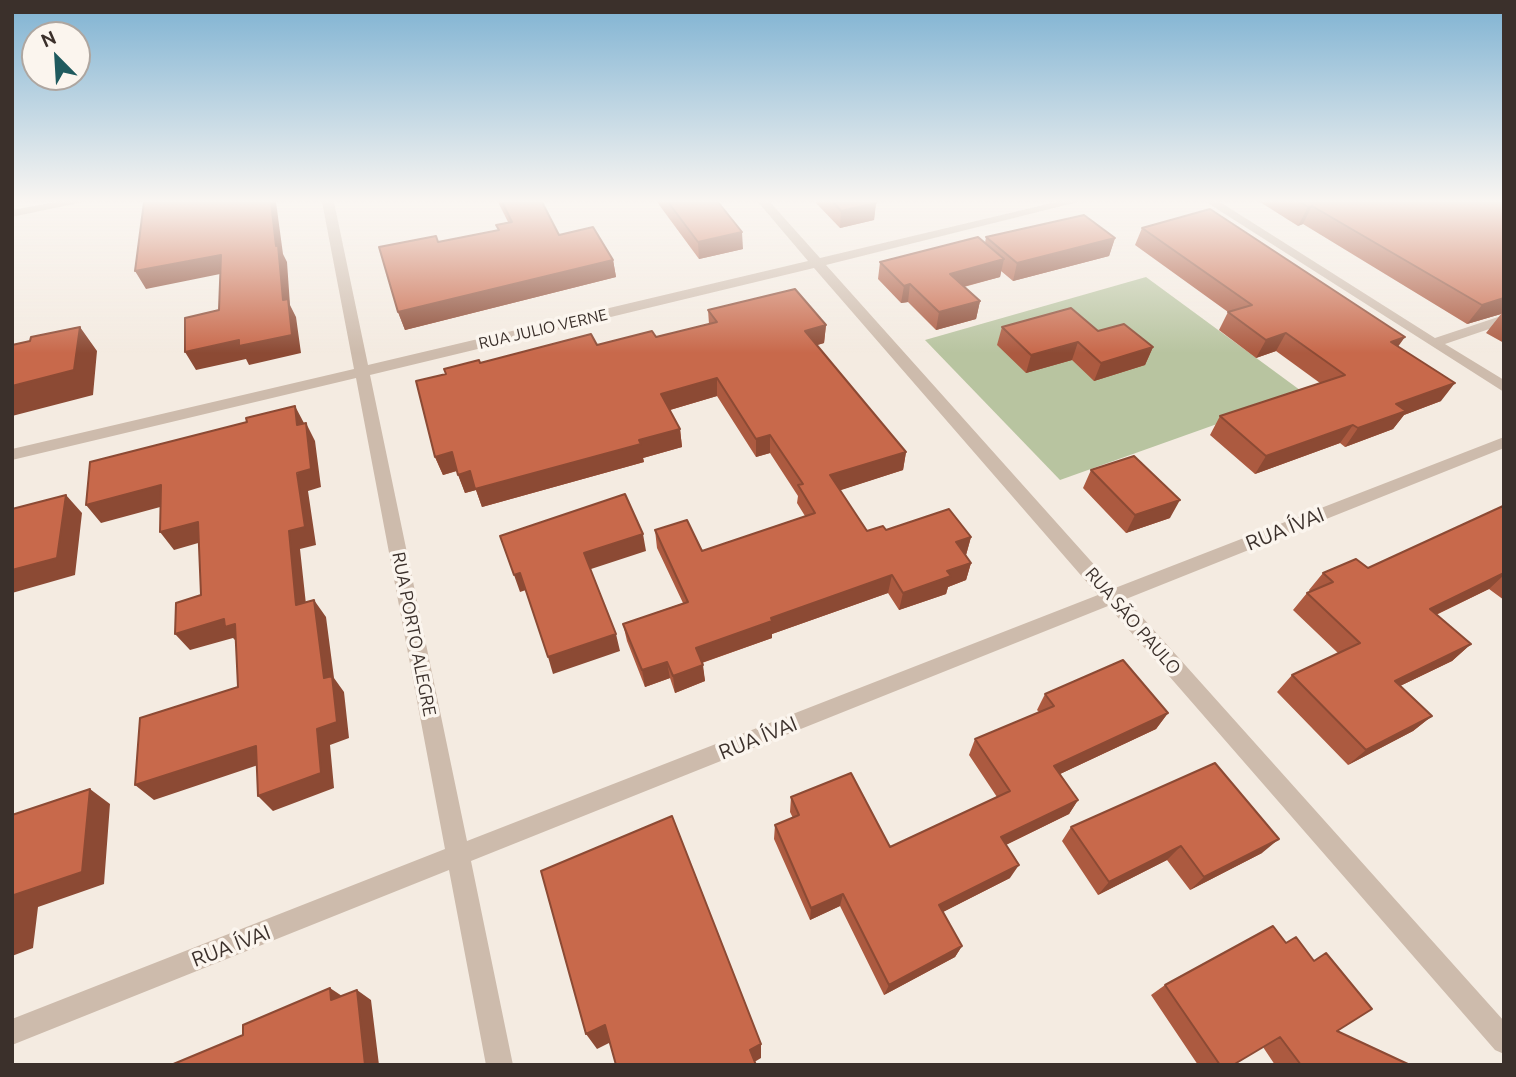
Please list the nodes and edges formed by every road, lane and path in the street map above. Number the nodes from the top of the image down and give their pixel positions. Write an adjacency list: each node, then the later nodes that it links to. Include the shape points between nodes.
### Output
1 (338, 252): 8 (street, RUA PORTO ALEGRE)
2 (807, 252): 5 (street, RUA SÃO PAULO)
3 (865, 252): 5 (street, RUA JULIO VERNE)
4 (1291, 252): 7 (street)
5 (817, 264): 8 (street, RUA JULIO VERNE); 12 (street, RUA SÃO PAULO)
6 (1504, 319): 7 (street)
7 (1433, 342): 9 (street)
8 (362, 372): 11 (street, RUA JULIO VERNE); 13 (street, RUA PORTO ALEGRE)
9 (1504, 387)
10 (1504, 442): 12 (street, RUA ÍVAI)
11 (12, 455)
12 (1112, 597): 13 (street, RUA ÍVAI); 15 (street, RUA SÃO PAULO)
13 (458, 857): 14 (street, RUA ÍVAI); 16 (street, RUA PORTO ALEGRE)
14 (12, 1032)
15 (1504, 1041)
16 (499, 1065)

